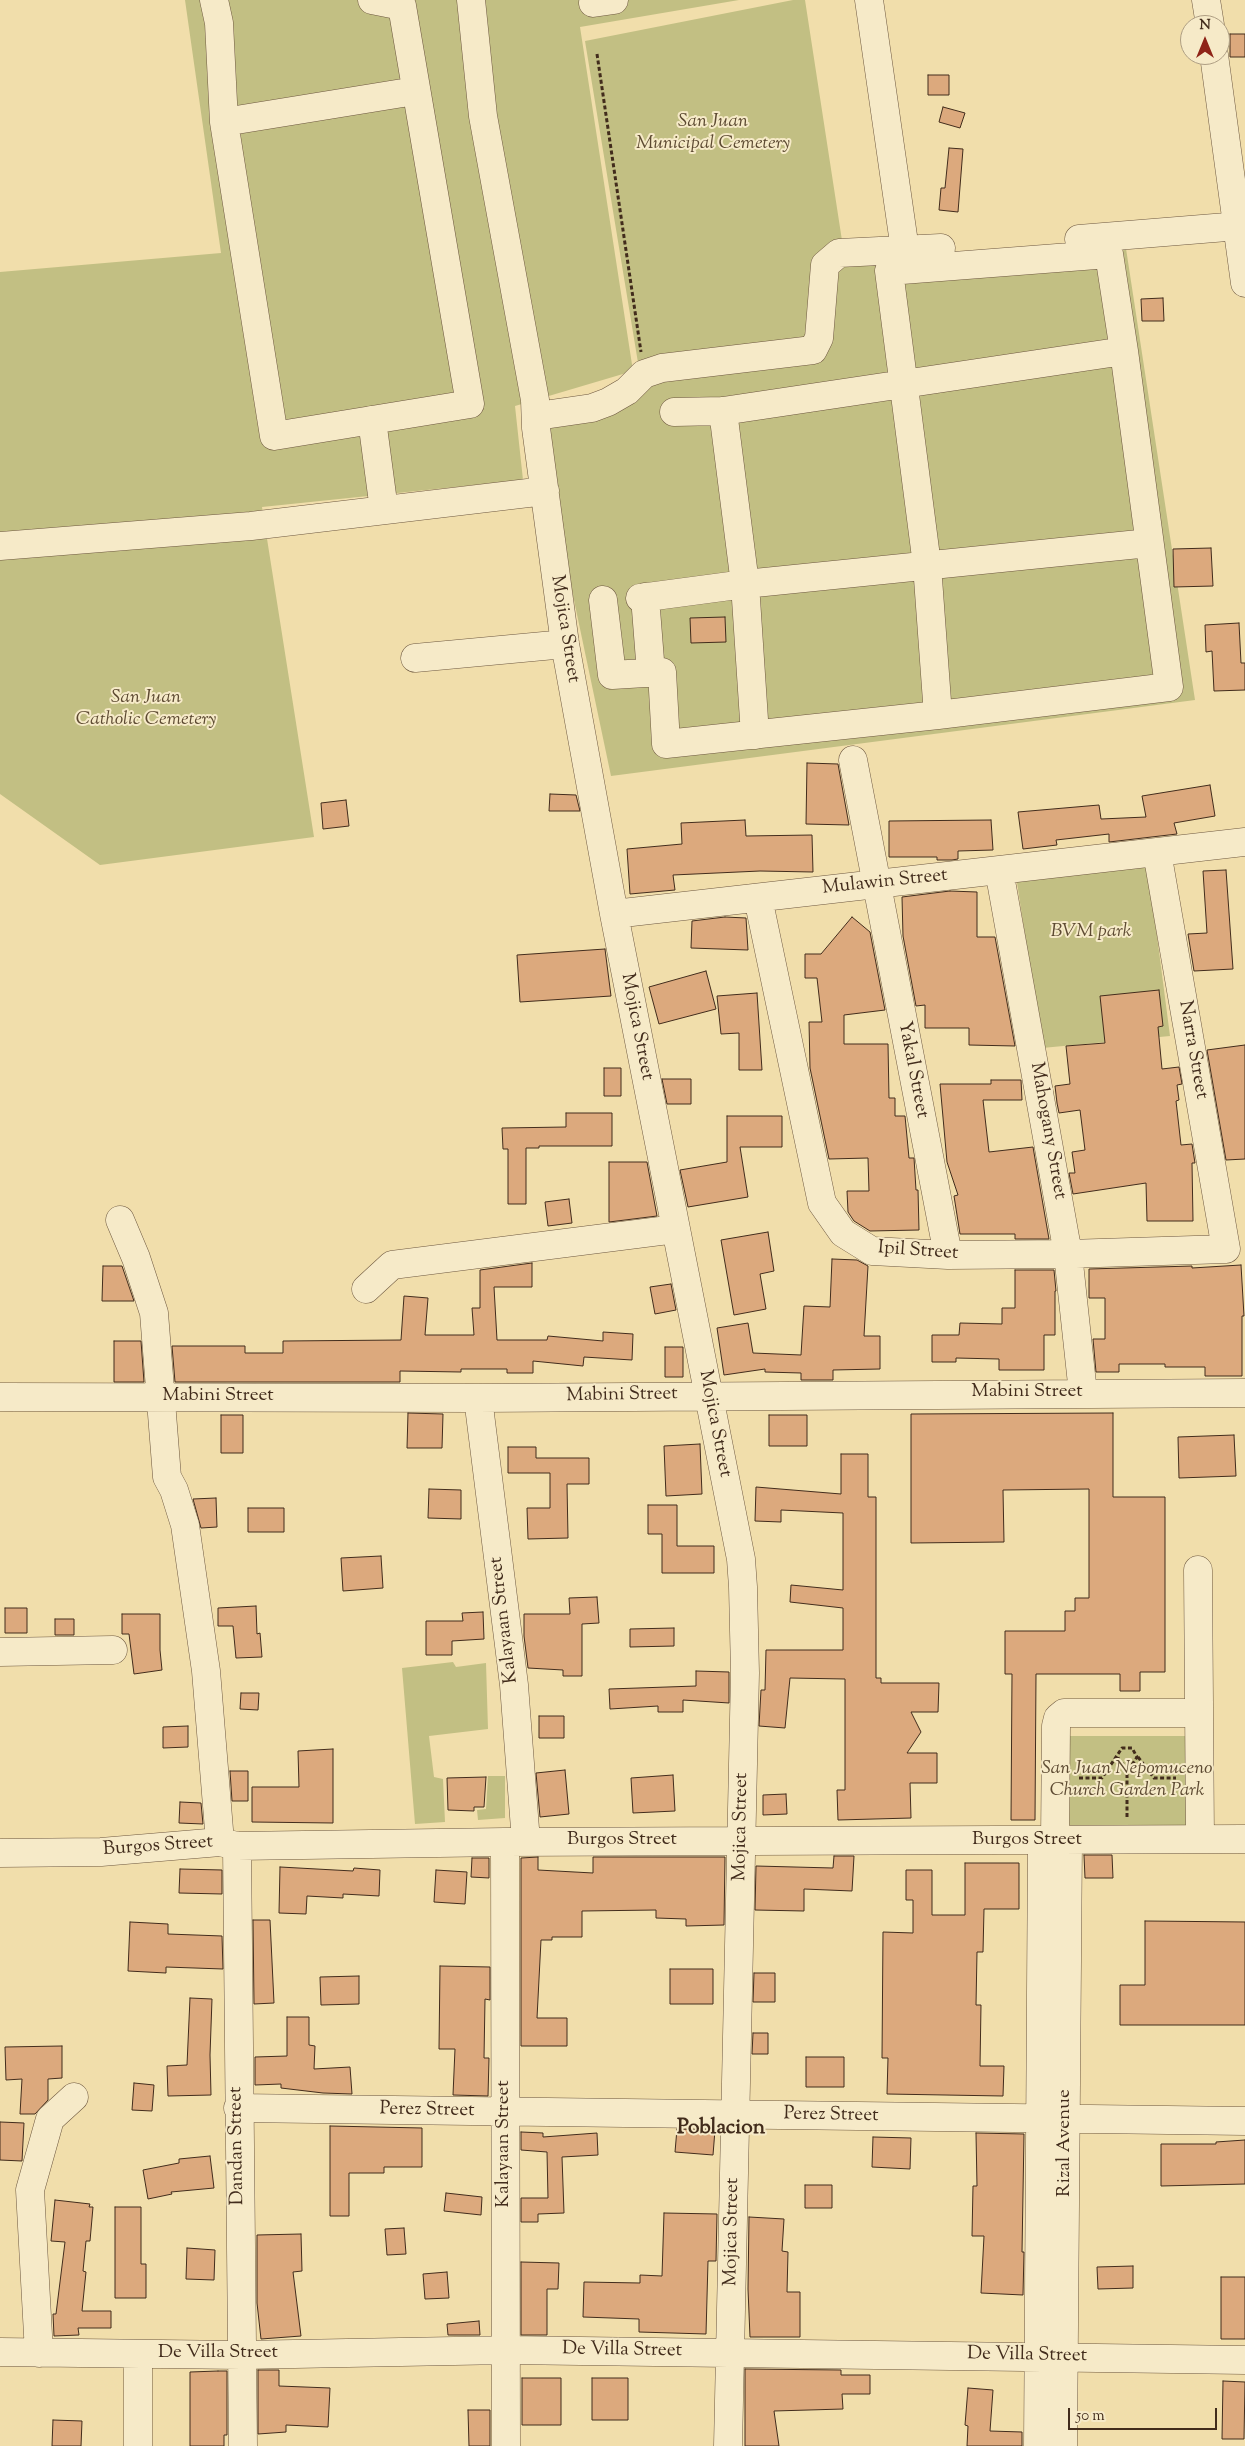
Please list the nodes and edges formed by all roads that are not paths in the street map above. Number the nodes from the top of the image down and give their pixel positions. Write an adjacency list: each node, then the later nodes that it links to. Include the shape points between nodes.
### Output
1 (214, 0): 10 (street, via 219,24)
2 (372, 0): 6 (street)
3 (471, 0): 18 (street, Mojica Street, via 483,116)
4 (869, 0): 12 (street)
5 (1206, 0): 7 (street)
6 (405, 3): 9 (street)
7 (1208, 15)
8 (1215, 65): 11 (street)
9 (415, 91): 10 (street); 19 (street, via 470,404)
10 (224, 122): 19 (street, via 274,436)
11 (1239, 226): 12 (street); 13 (street)
12 (906, 250): 18 (street, via 839,254 825,265 819,338 813,350 662,368 644,374 608,402 592,408)
13 (1245, 283)
14 (1124, 351): 15 (street); 15 (street, via 1109,254 889,271); 22 (street)
15 (904, 383): 16 (street); 24 (street)
16 (722, 411): 17 (street); 25 (street)
17 (674, 412)
18 (537, 416): 20 (street, Mojica Street)
19 (372, 420): 21 (street)
20 (545, 491): 21 (street); 28 (street, Mojica Street)
21 (384, 510): 23 (street, via 250,526)
22 (1149, 543): 24 (street); 32 (street, via 1169,687)
23 (0, 546)
24 (927, 566): 25 (street); 32 (street)
25 (745, 584): 26 (street); 33 (street)
26 (642, 597): 27 (street, via 636,592 615,593); 31 (street)
27 (607, 600): 28 (street); 31 (street, via 612,675)
28 (559, 603): 29 (street, Mojica Street)
29 (565, 644): 30 (street); 40 (street, Mojica Street)
30 (415, 658)
31 (651, 673): 33 (street, via 662,672 666,744)
32 (938, 715): 33 (street)
33 (755, 735)
34 (853, 760): 38 (street, Yakal Street)
35 (1245, 842): 36 (street, Mulawin Street)
36 (1157, 852): 37 (street, Mulawin Street); 43 (street, Narra Street)
37 (999, 870): 38 (street, Mulawin Street); 44 (street, Mahogany Street)
38 (876, 884): 39 (street, Mulawin Street); 45 (street, Yakal Street)
39 (758, 898): 40 (street, Mulawin Street); 45 (street, Ipil Street, via 822,1203 843,1233 872,1251)
40 (614, 914): 42 (street, Mojica Street)
41 (120, 1220): 51 (street, Dandan Street, via 154,1313)
42 (676, 1229): 46 (street, via 392,1265); 49 (street, Mojica Street)
43 (1226, 1248): 44 (street, Ipil Street)
44 (1068, 1254): 45 (street, Ipil Street); 47 (street, Mahogany Street)
45 (948, 1255)
46 (366, 1289)
47 (1083, 1393): 48 (street, Mabini Street); 49 (street, Mabini Street)
48 (1245, 1393)
49 (708, 1395): 52 (street, Mabini Street); 59 (street, Mojica Street, via 744,1587)
50 (0, 1397): 51 (street, Mabini Street)
51 (160, 1397): 52 (street, Mabini Street); 62 (street, Dandan Street, via 166,1477 174,1490 184,1525)
52 (478, 1398): 61 (street, Kalayaan Street, via 514,1685)
53 (1198, 1570): 56 (street)
54 (113, 1650): 55 (street)
55 (0, 1652)
56 (1198, 1713): 57 (street); 60 (street, Rizal Avenue, via 1064,1714 1058,1718)
57 (1200, 1839): 58 (street, Burgos Street); 60 (street, Burgos Street)
58 (1245, 1839)
59 (741, 1840): 60 (street, Burgos Street); 61 (street, Burgos Street); 67 (street, Mojica Street)
60 (1055, 1841): 68 (street, Rizal Avenue)
61 (516, 1842): 62 (street, Burgos Street); 66 (street, Kalayaan Street)
62 (229, 1844): 63 (street, Burgos Street, via 101,1852); 65 (street, Dandan Street)
63 (0, 1853)
64 (74, 2097): 72 (street, via 50,2119 30,2190)
65 (238, 2108): 66 (street, Perez Street); 75 (street, Dandan Street)
66 (505, 2112): 67 (street, Perez Street); 70 (street, Kalayaan Street)
67 (736, 2115): 68 (street, Perez Street); 73 (street, Mojica Street)
68 (1053, 2119): 69 (street, Perez Street); 76 (street, Rizal Avenue)
69 (1245, 2121)
70 (507, 2350): 73 (street, De Villa Street); 75 (street, De Villa Street); 80 (street, Kalayaan Street)
71 (0, 2352): 72 (street, De Villa Street)
72 (39, 2353): 74 (street, De Villa Street)
73 (730, 2353): 76 (street, De Villa Street); 81 (street, Mojica Street)
74 (138, 2354): 75 (street, De Villa Street); 78 (street)
75 (240, 2355): 79 (street, Dandan Street)
76 (1051, 2357): 77 (street, De Villa Street); 82 (street, Rizal Avenue); 83 (street, Rizal Avenue)
77 (1245, 2360)
78 (138, 2446)
79 (243, 2446)
80 (506, 2446)
81 (728, 2446)
82 (1038, 2446)
83 (1063, 2446)

